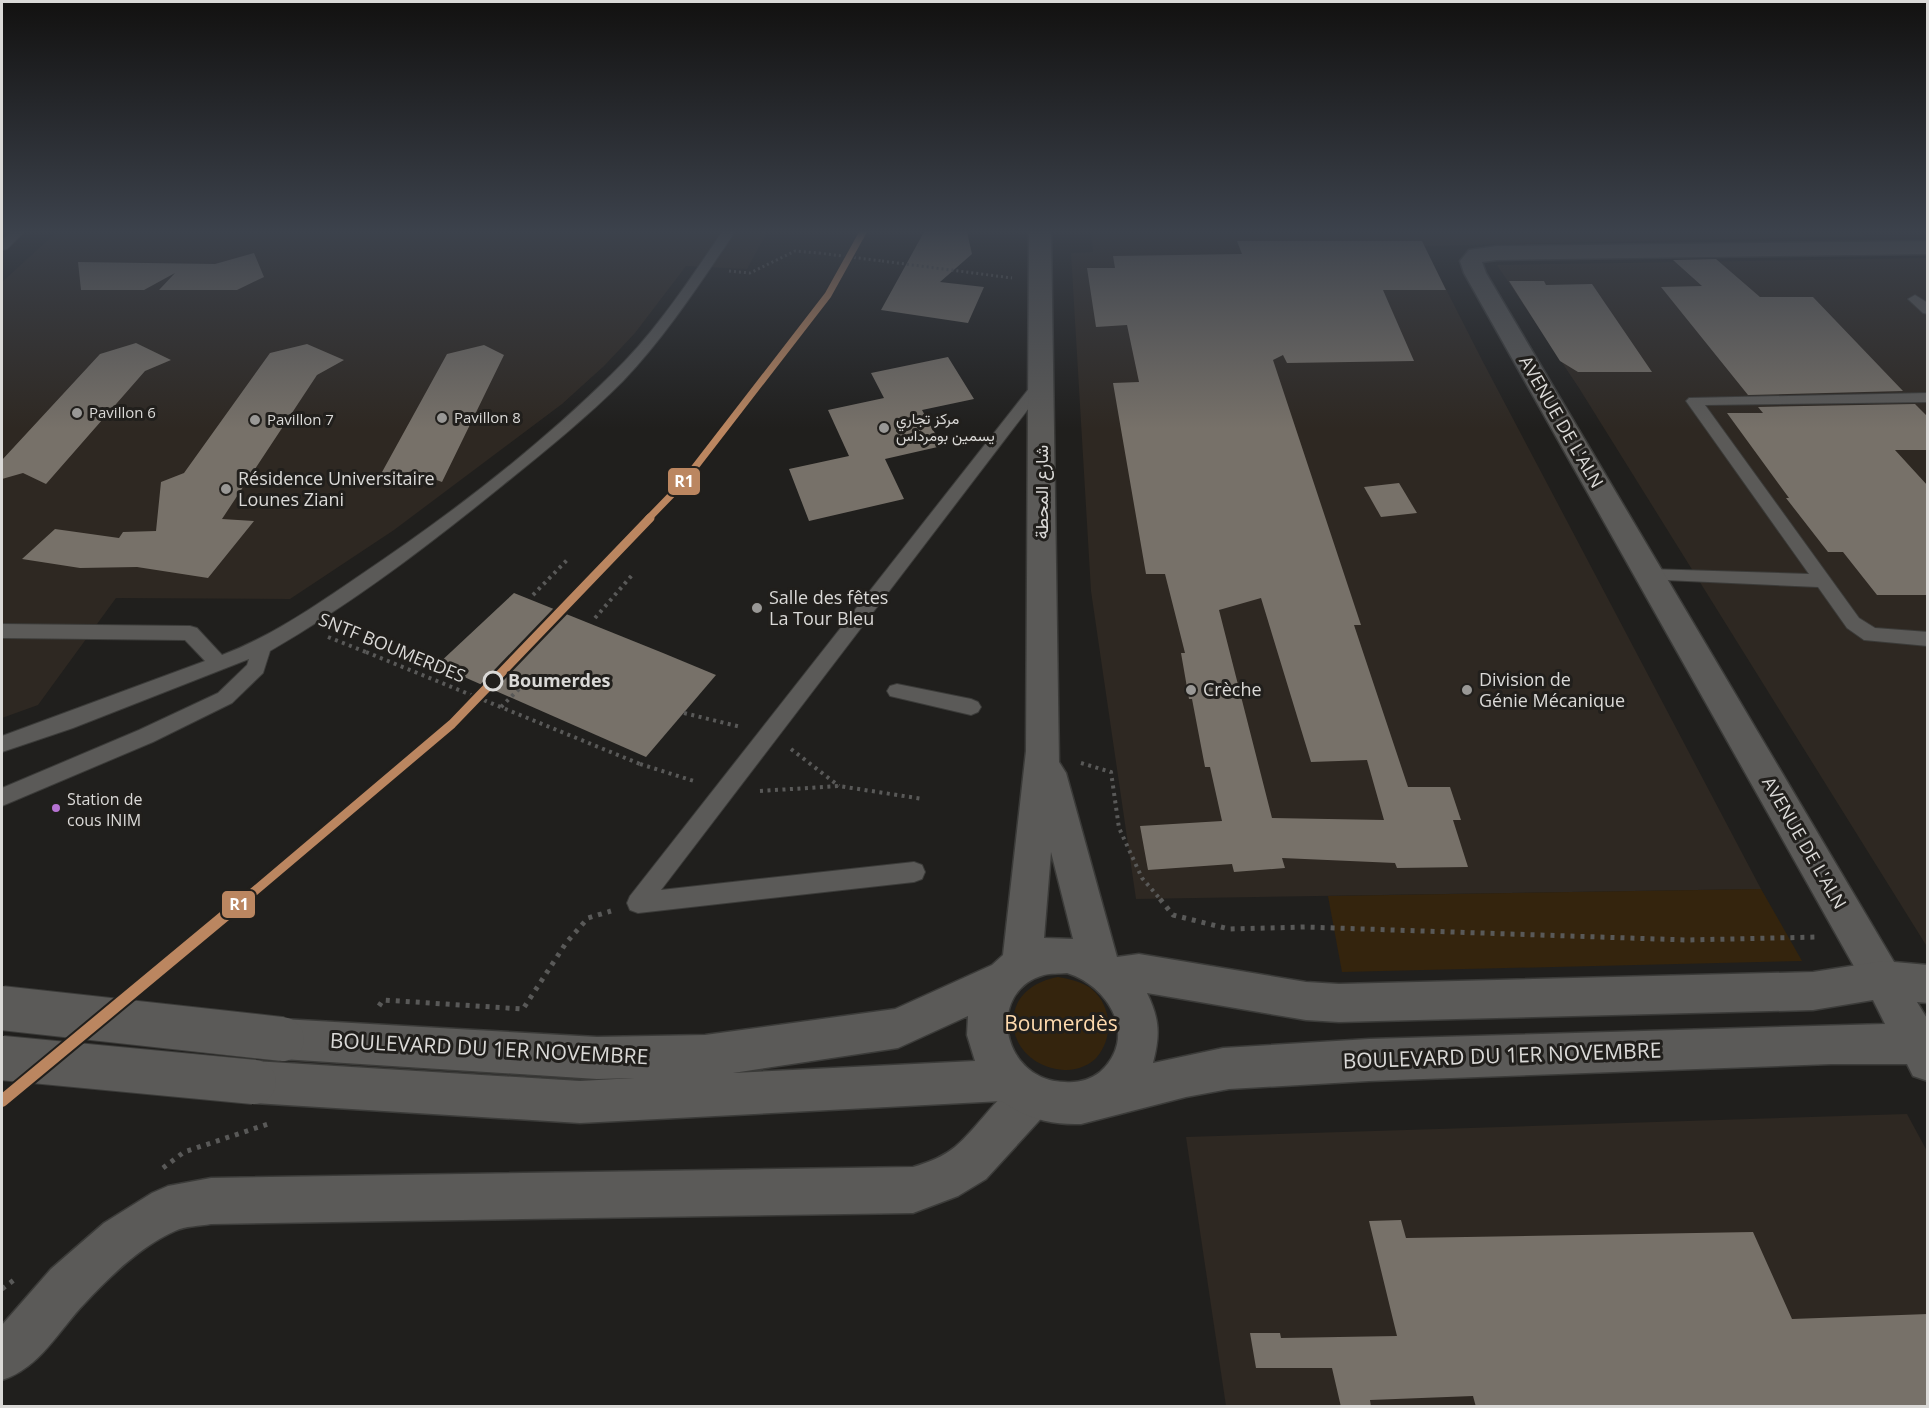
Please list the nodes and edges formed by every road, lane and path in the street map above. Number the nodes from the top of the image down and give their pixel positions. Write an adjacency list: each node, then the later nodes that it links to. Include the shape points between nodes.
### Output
1 (683, 298): 14 (lane, via 617,378 540,447 422,542)
2 (1042, 298): 6 (main road, شارع المحطة)
3 (1488, 298): 10 (main road, AVENUE DE L'ALN)
4 (1915, 299): 5 (lane)
5 (1928, 310)
6 (1042, 380): 24 (lane); 27 (main road, شارع المحطة)
7 (1928, 397): 11 (lane, via 1694,401)
8 (568, 559): 12 (path)
9 (633, 574): 13 (path)
10 (1649, 575): 11 (lane); 35 (main road, AVENUE DE L'ALN)
11 (1824, 581): 16 (lane, via 1853,623 1870,635)
12 (533, 596)
13 (595, 618)
14 (300, 625): 17 (lane); 21 (path, SNTF BOUMERDES, bridge)
15 (2, 632): 18 (lane, via 190,633)
16 (1928, 639)
17 (262, 647): 18 (lane); 31 (lane, via 256,668 225,698 146,736)
18 (218, 663): 25 (lane)
19 (530, 678): 21 (path)
20 (897, 691): 22 (lane)
21 (501, 707): 30 (path, SNTF BOUMERDES, bridge, via 640,764)
22 (970, 707)
23 (684, 713): 24 (path)
24 (769, 733): 30 (lane)
25 (2, 744)
26 (794, 751): 28 (path)
27 (1043, 751): 35 (path, via 1111,772 1119,828 1142,878 1173,915 1229,929 1305,927 1687,940); 36 (main road); 37 (main road)
28 (839, 786): 29 (path); 32 (path)
29 (768, 790)
30 (724, 791): 34 (lane)
31 (2, 796)
32 (923, 799)
33 (914, 872): 34 (lane)
34 (638, 903): 41 (path, via 588,918 566,943 523,1008 382,1000)
35 (1857, 936): 38 (main road, AVENUE DE L'ALN)
36 (1106, 971): 37 (main road, via 1074,957 1047,956); 38 (main road, via 1339,1003 1812,991); 45 (main road, via 1130,997 1138,1023 1138,1049 1127,1074 1107,1093)
37 (1012, 972): 41 (main road, BOULEVARD DU 1ER NOVEMBRE, via 898,1028 705,1056 597,1058); 44 (main road, via 990,1003 986,1029 993,1057)
38 (1883, 980): 39 (main road); 42 (main road, AVENUE DE L'ALN)
39 (1928, 984)
40 (2, 1008): 41 (main road, BOULEVARD DU 1ER NOVEMBRE, bridge)
41 (361, 1044)
42 (1925, 1050): 45 (main road, BOULEVARD DU 1ER NOVEMBRE, via 1831,1044 1369,1060 1211,1071)
43 (2, 1058): 44 (main road, bridge, via 255,1082 580,1102)
44 (1021, 1088): 45 (main road, via 1056,1104); 46 (main road, via 970,1163 942,1180 913,1190 212,1201 168,1209 120,1239 68,1286 21,1341)
45 (1081, 1103)
46 (2, 1356)

